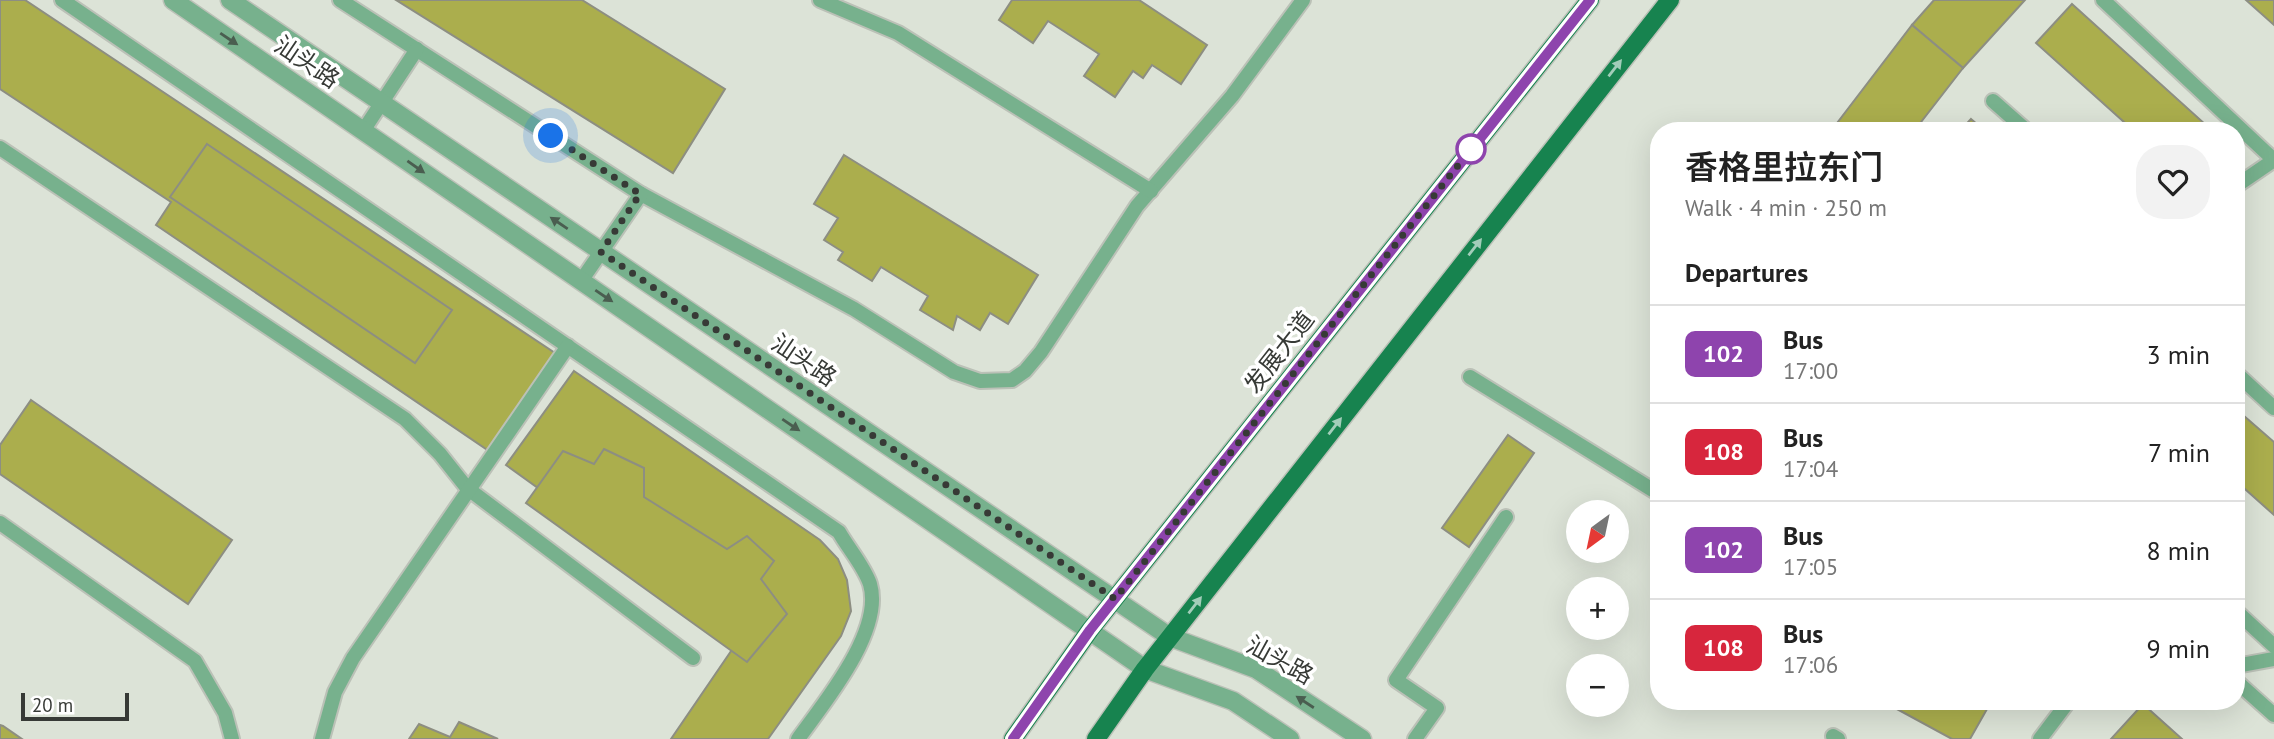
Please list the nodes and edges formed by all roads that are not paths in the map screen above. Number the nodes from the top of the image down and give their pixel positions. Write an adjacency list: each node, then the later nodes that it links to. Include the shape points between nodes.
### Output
1 (62, 0): 24 (lane)
2 (173, 0): 15 (street, 汕头路, one-way to 15)
3 (230, 0): 12 (street, 汕头路)
4 (340, 0): 10 (lane)
5 (820, 0): 20 (lane, via 898,33)
6 (1303, 0): 20 (lane, via 1232,96)
7 (1590, 0): 32 (main road, 发展大道)
8 (1670, 0): 35 (main road, one-way to 8)
9 (2103, 0): 14 (lane)
10 (417, 49): 12 (lane); 21 (lane)
11 (1993, 101): 13 (lane)
12 (381, 103): 15 (lane); 22 (street, 汕头路, one-way to 12)
13 (2017, 122)
14 (2233, 122)
15 (363, 131): 23 (street, 汕头路, one-way to 23)
16 (2245, 133): 18 (lane)
17 (0, 148): 28 (lane, via 405,419)
18 (2274, 160): 19 (lane)
19 (2245, 180)
20 (1151, 191): 21 (lane, via 1025,371 1012,380 981,381 954,372 855,309)
21 (640, 194): 22 (lane)
22 (601, 252): 23 (lane); 32 (street, 汕头路)
23 (581, 281): 34 (street, 汕头路, one-way to 34)
24 (568, 346): 28 (lane); 46 (lane, via 839,532 870,584 870,618 846,671)
25 (1470, 377): 29 (lane)
26 (2245, 381): 27 (lane)
27 (2274, 408)
28 (467, 488): 37 (lane); 45 (lane, via 353,659 335,692)
29 (1650, 488)
30 (1506, 517): 51 (lane, via 1396,680 1437,708)
31 (0, 523): 44 (lane, via 195,661 225,713)
32 (1115, 599): 34 (main road, 发展大道); 35 (street, 汕头路)
33 (2245, 619): 36 (lane)
34 (1090, 630): 40 (street, 汕头路); 47 (main road, 发展大道)
35 (1170, 637): 40 (main road); 50 (street, 汕头路, one-way to 35, via 1256,669)
36 (2274, 646)
37 (693, 658)
38 (2274, 659): 39 (lane)
39 (2245, 664)
40 (1145, 669): 48 (main road); 49 (street, 汕头路, via 1233,701)
41 (2245, 689): 43 (lane)
42 (2062, 710): 52 (lane)
43 (2274, 715)
44 (232, 739)
45 (322, 739)
46 (798, 739)
47 (1013, 739)
48 (1096, 739)
49 (1290, 739)
50 (1363, 739)
51 (1416, 739)
52 (2040, 739)

